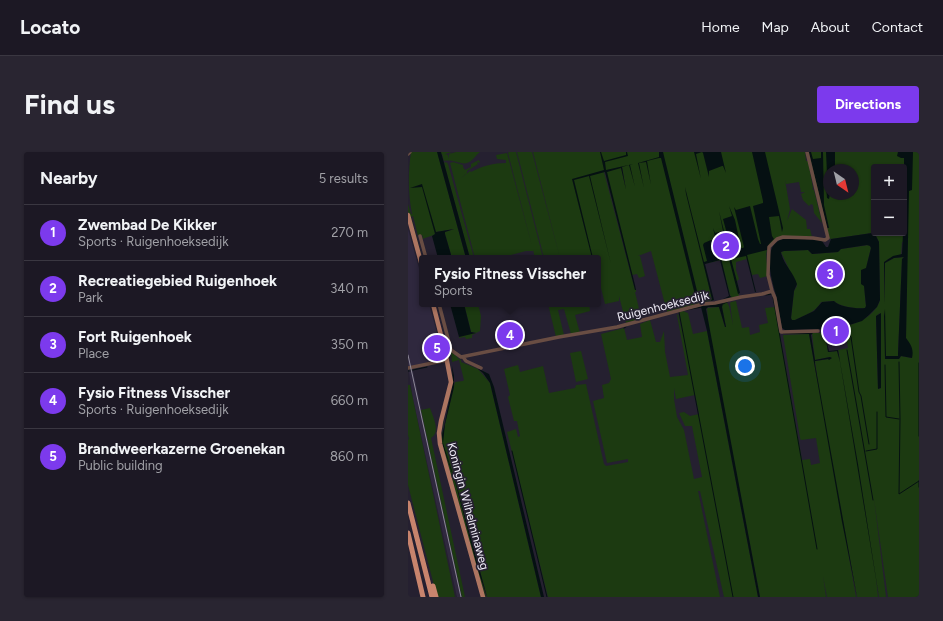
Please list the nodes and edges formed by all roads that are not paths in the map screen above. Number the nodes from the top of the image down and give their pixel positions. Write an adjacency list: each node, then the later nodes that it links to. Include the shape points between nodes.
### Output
1 (808, 152): 6 (street, via 828,238 825,240 787,237 775,241 768,250 768,275)
2 (408, 215): 4 (main road)
3 (420, 236): 5 (street)
4 (419, 255)
5 (425, 255)
6 (772, 291): 9 (street, via 781,332); 12 (street, Ruigenhoeksedijk, via 703,304 617,327)
7 (433, 307): 11 (main road, Koningin Wilhelminaweg)
8 (440, 307): 10 (street)
9 (818, 331)
10 (451, 348): 11 (street); 12 (street, via 458,356)
11 (445, 350): 13 (main road, Koningin Wilhelminaweg)
12 (463, 357): 15 (street)
13 (447, 360): 14 (street); 22 (main road, Koningin Wilhelminaweg, via 451,382 441,421 440,444)
14 (408, 368)
15 (481, 368)
16 (408, 503): 18 (highway)
17 (408, 533): 19 (highway)
18 (426, 571): 20 (highway); 21 (highway)
19 (423, 597)
20 (432, 597)
21 (436, 597)
22 (483, 597)

